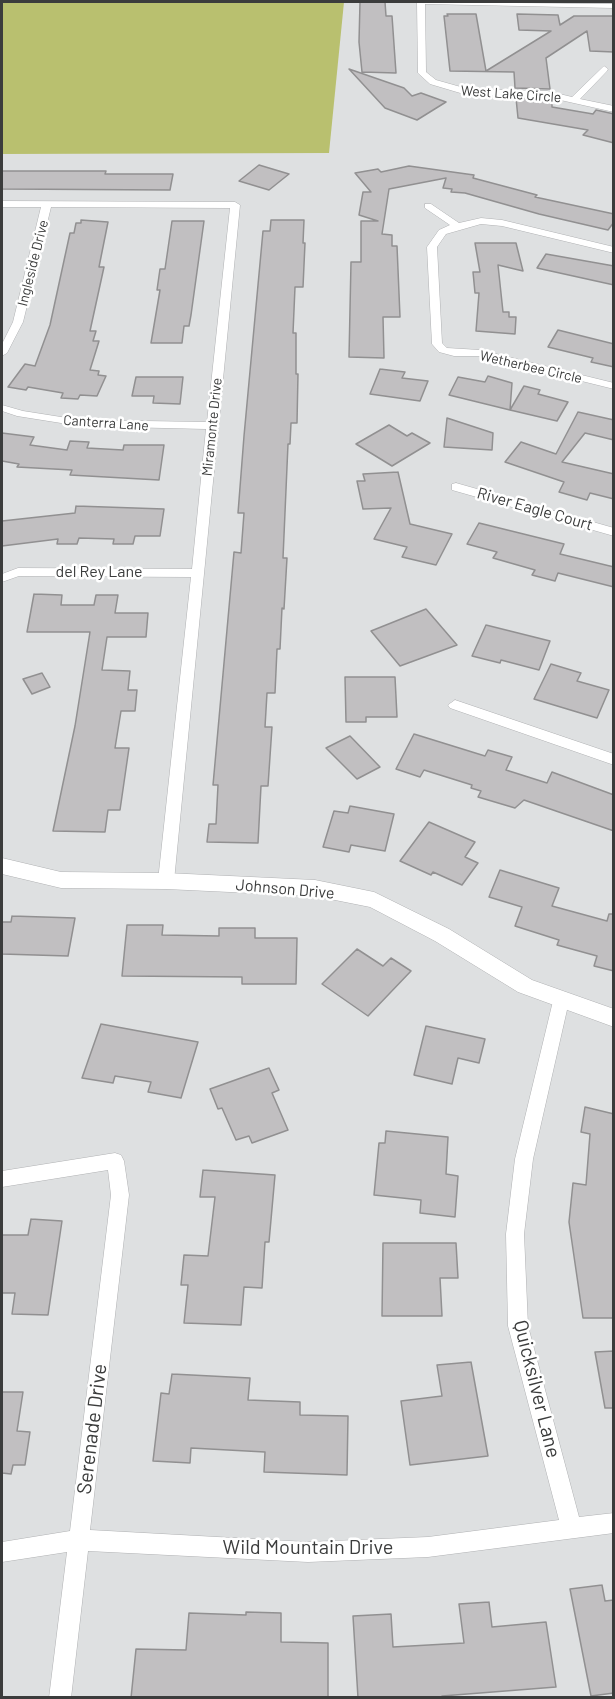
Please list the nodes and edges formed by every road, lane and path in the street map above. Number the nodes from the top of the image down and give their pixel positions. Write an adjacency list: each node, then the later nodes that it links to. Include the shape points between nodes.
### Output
1 (614, 6): 3 (street, West Lake Circle, via 421,2 422,73 433,82 467,92)
2 (604, 69): 3 (street)
3 (575, 99): 4 (street, West Lake Circle)
4 (614, 110)
5 (2, 204): 6 (street, Miramonte Drive)
6 (47, 204): 10 (street, Ingleside Drive, via 18,322); 13 (street, Miramonte Drive, via 235,205)
7 (428, 206): 8 (street)
8 (457, 226): 9 (street, Wetherbee Circle, via 481,221 502,223); 11 (street, Wetherbee Circle, via 442,232 432,247 437,344 454,353 480,353)
9 (614, 250)
10 (2, 353)
11 (614, 386)
12 (2, 408): 13 (street, Canterra Lane, via 80,423)
13 (212, 426): 16 (street, Miramonte Drive)
14 (456, 487): 15 (street, River Eagle Court)
15 (614, 532)
16 (197, 573): 17 (street, del Rey Lane, via 18,572); 21 (street, Miramonte Drive)
17 (2, 578)
18 (455, 705): 19 (street)
19 (614, 760)
20 (2, 866): 21 (street, Johnson Drive, via 61,880)
21 (166, 881): 22 (street, Johnson Drive, via 315,888 374,900 442,935 525,986)
22 (561, 1001): 23 (street, Johnson Drive); 26 (street, Quicksilver Lane, via 524,1160 515,1234 518,1326)
23 (614, 1018)
24 (2, 1179): 27 (street, Serenade Drive, via 115,1161 120,1195)
25 (614, 1523): 26 (street, Wild Mountain Drive)
26 (572, 1528): 27 (street, Wild Mountain Drive, via 429,1547 308,1551)
27 (79, 1540): 28 (street, Wild Mountain Drive); 29 (street, Serenade Drive)
28 (2, 1552)
29 (60, 1698)

